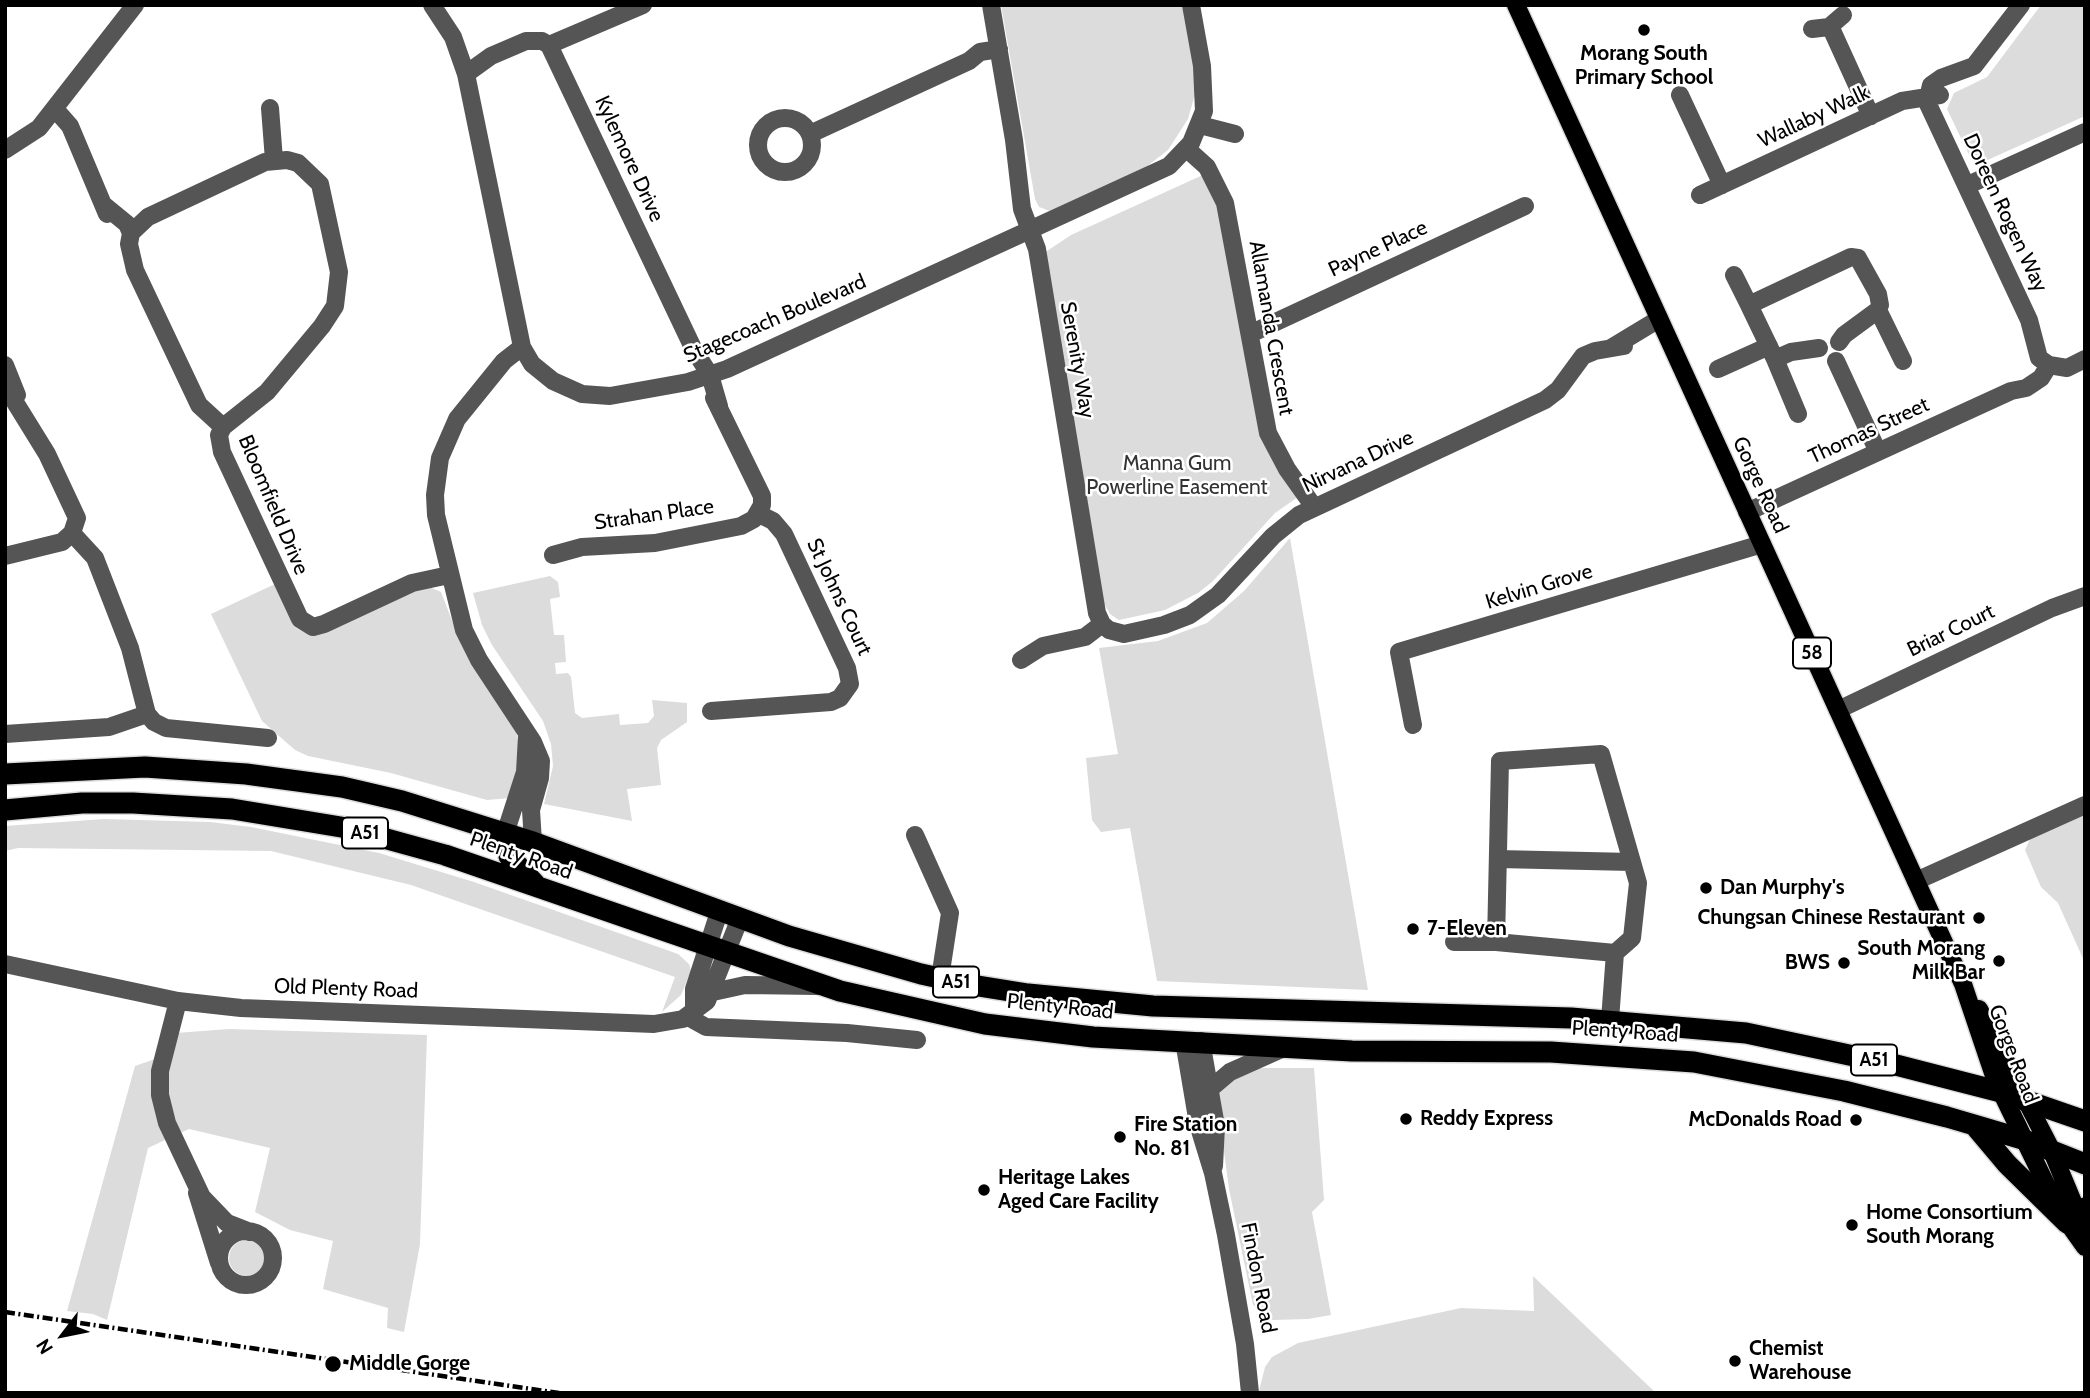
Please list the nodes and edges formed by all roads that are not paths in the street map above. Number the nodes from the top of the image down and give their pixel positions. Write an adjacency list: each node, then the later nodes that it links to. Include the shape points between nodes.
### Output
1 (135, 5): 15 (street)
2 (432, 5): 11 (street, via 453,37)
3 (643, 5): 9 (street)
4 (991, 5): 10 (street, Serenity Way)
5 (1191, 5): 17 (street, via 1205,93)
6 (1516, 5): 33 (main road, Gorge Road / 58)
7 (2021, 5): 13 (street, via 1976,64 1936,80 1928,89)
8 (1828, 23): 16 (street)
9 (552, 49): 11 (street, via 542,41 526,40); 45 (street, Kylemore Drive)
10 (999, 54): 19 (street, via 970,61); 29 (street, Serenity Way, via 1023,213)
11 (465, 69): 38 (street)
12 (1681, 96): 24 (street)
13 (1933, 97): 16 (street, Wallaby Walk, via 1905,100); 25 (street, Doreen Rogen Way, via 1929,110)
14 (270, 108): 23 (street)
15 (51, 113): 21 (street, via 33,134); 28 (street, via 78,149 105,206)
16 (1871, 116): 24 (street, Wallaby Walk)
17 (1200, 125): 20 (street); 22 (street)
18 (2085, 132): 25 (street)
19 (810, 134)
20 (1235, 134)
21 (5, 149)
22 (1185, 151): 29 (street, via 1160,171); 34 (street, Allamanda Crescent, via 1204,163 1226,209)
23 (274, 160): 28 (street); 49 (street, via 298,163 320,184 338,263 338,294 322,326 267,392)
24 (1722, 185): 26 (street, Wallaby Walk)
25 (1968, 185): 40 (street, Doreen Rogen Way)
26 (1700, 195)
27 (1525, 206): 34 (street, Payne Place)
28 (127, 230): 49 (street, Bloomfield Drive, via 135,270 200,405)
29 (1030, 230): 45 (street, Stagecoach Boulevard); 60 (street, Serenity Way)
30 (1734, 275): 31 (street)
31 (1749, 305): 32 (street, via 1851,257 1864,264 1878,294); 37 (street)
32 (1878, 310): 35 (street); 42 (street)
33 (1659, 319): 51 (street, Nirvana Drive, via 1618,347 1584,356 1545,400); 52 (main road, Gorge Road / 58)
34 (1250, 334): 51 (street, Allamanda Crescent, via 1268,433)
35 (1839, 342): 36 (street, via 1826,340); 41 (street, via 1843,351)
36 (1819, 348): 37 (street); 41 (street, via 1822,359)
37 (1772, 352): 44 (street); 48 (street)
38 (525, 353): 45 (street, Stagecoach Boulevard, via 553,381 596,396 624,395); 58 (street, via 486,382 446,438 436,477 436,515)
39 (2085, 357): 40 (street)
40 (2045, 359): 50 (street, Thomas Street, via 2011,391)
41 (1836, 361): 50 (street)
42 (1903, 361)
43 (5, 365): 47 (street)
44 (1718, 369)
45 (706, 377): 53 (street, via 762,496)
46 (5, 386): 47 (street)
47 (21, 408): 54 (street, via 72,503 77,518)
48 (1798, 414)
49 (223, 427): 58 (street, Bloomfield Drive, via 219,435 222,452 304,622 313,627 324,624 412,583)
50 (1878, 452): 52 (street, Thomas Street)
51 (1314, 507): 60 (street, Nirvana Drive, via 1281,528 1223,592 1197,610 1170,623 1130,633 1114,632)
52 (1747, 512): 55 (main road, Gorge Road / 58)
53 (759, 514): 56 (street, Strahan Place, via 741,526 707,533 628,547 582,547); 63 (street, St Johns Court, via 784,534 847,667 850,684 831,702)
54 (72, 533): 57 (street, via 55,544); 64 (street, via 90,549 99,567 130,648)
55 (1762, 544): 62 (main road, Gorge Road / 58); 65 (street, Kelvin Grove, via 1399,652)
56 (553, 555)
57 (5, 556)
58 (449, 575): 66 (street, via 468,641)
59 (2085, 596): 62 (street, Briar Court)
60 (1102, 624): 61 (street, via 1085,638 1042,646)
61 (1021, 660)
62 (1838, 710): 77 (main road, Gorge Road / 58)
63 (711, 711)
64 (147, 714): 67 (street, via 109,727); 68 (street, via 166,728)
65 (1413, 725)
66 (527, 732): 72 (street, via 525,772); 74 (street, via 538,751 541,769 531,810)
67 (5, 734)
68 (268, 738)
69 (5, 774): 72 (highway, Plenty Road / A51, via 145,767 299,780 402,801)
70 (2085, 804): 77 (street)
71 (5, 810): 78 (highway, Plenty Road / A51, via 133,803 244,811 347,828)
72 (505, 834): 74 (highway, Plenty Road / A51); 78 (highway, via 511,859)
73 (915, 835): 86 (street, via 950,913)
74 (533, 842): 79 (highway, Plenty Road / A51)
75 (1498, 859): 76 (street); 76 (street, via 1500,761 1601,754); 82 (street)
76 (1632, 862): 84 (street, via 1638,883 1632,937)
77 (1916, 881): 87 (main road, Gorge Road / 58)
78 (539, 888): 83 (highway, Plenty Road / A51)
79 (719, 912): 80 (highway, Plenty Road / A51); 83 (street)
80 (740, 918): 83 (street); 86 (highway, Plenty Road / A51)
81 (1454, 942): 82 (street)
82 (1496, 942): 84 (street)
83 (718, 950): 88 (highway, Plenty Road / A51); 89 (street); 92 (street, via 693,993)
84 (1615, 953): 93 (street)
85 (5, 964): 90 (street, Old Plenty Road)
86 (940, 978): 91 (highway, Plenty Road / A51, via 1028,994)
87 (1963, 984): 98 (main road, Gorge Road / 58); 99 (main road, Gorge Road / 58)
88 (826, 986): 89 (street, via 733,986); 95 (highway, Plenty Road / A51, via 985,1024 1093,1037)
89 (713, 992): 92 (street)
90 (177, 1001): 92 (street, Old Plenty Road, via 334,1013 645,1024); 106 (street, via 162,1058 160,1095 167,1123)
91 (1189, 1007): 93 (highway, Plenty Road / A51); 95 (highway, Findon Road)
92 (691, 1014): 94 (street, Old Plenty Road, via 699,1025 715,1028)
93 (1610, 1020): 98 (highway, Plenty Road / A51, via 1746,1033)
94 (917, 1040)
95 (1192, 1041): 96 (highway, Plenty Road / A51); 97 (street, Findon Road); 105 (street, Findon Road, via 1198,1125)
96 (1289, 1046): 97 (street, via 1230,1072); 101 (highway, Plenty Road / A51, via 1601,1054 1694,1062 1844,1091)
97 (1210, 1089): 105 (street, Findon Road, via 1216,1134)
98 (2001, 1092): 99 (highway, Plenty Road / A51); 102 (main road, Gorge Road / 58)
99 (2025, 1100): 100 (highway, Plenty Road / A51); 103 (main road, 58)
100 (2081, 1117)
101 (1975, 1125): 102 (highway, Plenty Road / A51); 107 (highway, via 2007,1164)
102 (2022, 1139): 103 (highway, Plenty Road / A51); 107 (main road, 58)
103 (2051, 1149): 104 (highway, Plenty Road / A51); 107 (main road, 58)
104 (2085, 1164)
105 (1213, 1173): 111 (street, Findon Road)
106 (196, 1187): 108 (street, via 224,1220); 110 (street)
107 (2077, 1215): 109 (main road, 58)
108 (250, 1232): 110 (street, via 237,1233 226,1241); 110 (street, via 271,1249 272,1264 265,1278 239,1284 227,1278)
109 (2084, 1245)
110 (220, 1266)
111 (1250, 1393)

